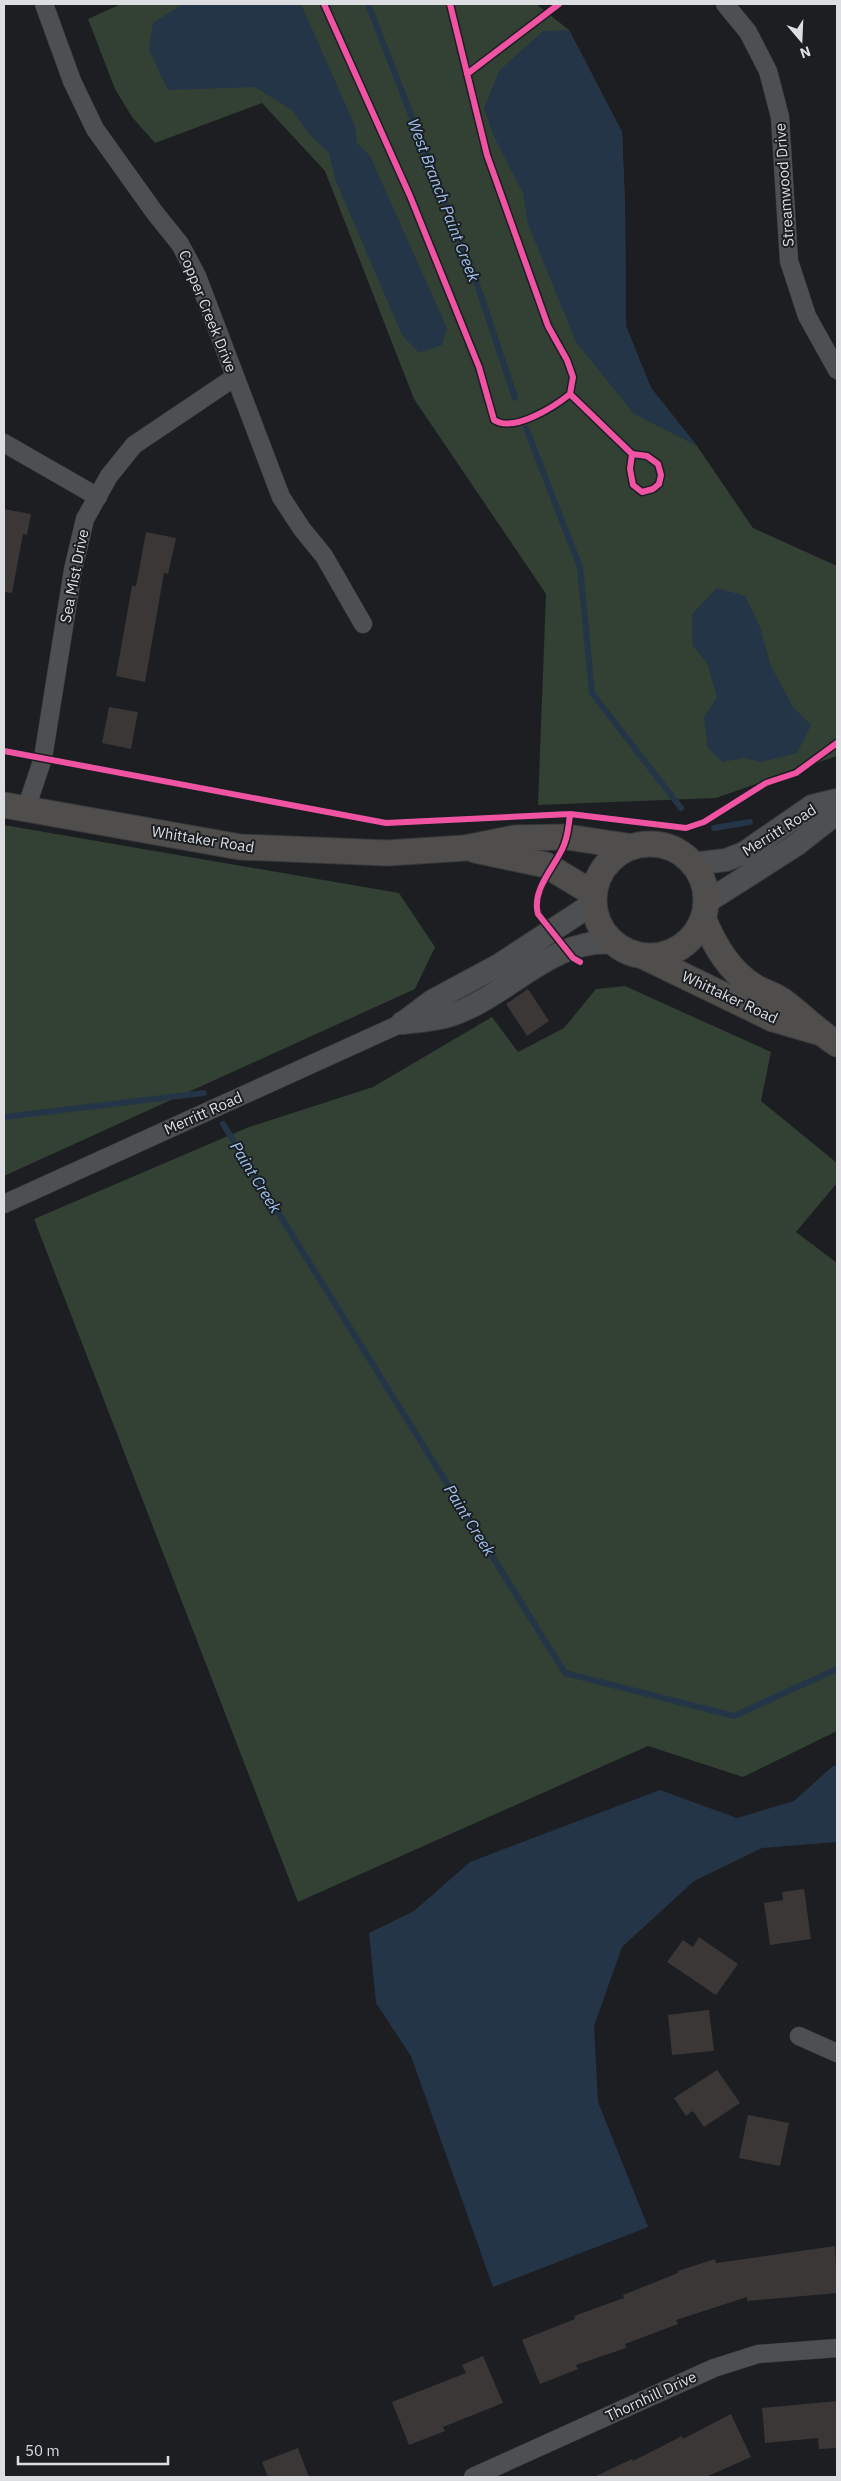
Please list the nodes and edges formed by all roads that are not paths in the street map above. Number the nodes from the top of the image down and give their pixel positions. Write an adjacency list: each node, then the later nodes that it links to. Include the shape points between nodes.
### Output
1 (44, 4): 4 (street, Copper Creek Drive, via 72,81 95,128 184,252 197,276)
2 (725, 4): 3 (street, Streamwood Drive, via 748,32 768,71 780,118 789,261 808,316)
3 (837, 370)
4 (235, 377): 6 (street, Sea Mist Drive, via 134,445 109,476); 7 (street, Copper Creek Drive, via 281,498 324,556)
5 (4, 443): 6 (street)
6 (98, 497): 9 (street, Sea Mist Drive, via 85,519 73,570 44,758)
7 (363, 624)
8 (837, 800): 13 (street, Merritt Road, via 812,806 744,853 726,860)
9 (15, 807): 12 (main road, Whittaker Road, via 240,847 387,853)
10 (837, 814): 15 (street, Merritt Road)
11 (633, 846): 12 (main road, Whittaker Road, via 567,837 515,838); 13 (main road, via 665,846); 14 (main road, via 606,864 598,878)
12 (465, 848): 14 (main road, Whittaker Road, via 546,866)
13 (692, 864): 15 (main road, via 705,889)
14 (594, 898): 16 (main road, via 596,918); 18 (street, Merritt Road, via 499,965 432,1001)
15 (704, 911): 17 (main road, via 696,931 686,943 658,956); 19 (main road, Whittaker Road, via 717,947 735,972 782,1000)
16 (613, 943): 17 (main road, via 627,952); 18 (street, Merritt Road, via 589,944 567,950 451,1015)
17 (643, 956): 19 (main road, Whittaker Road, via 773,1020)
18 (402, 1023): 20 (street, Merritt Road)
19 (828, 1038)
20 (4, 1204)
21 (799, 2036): 22 (street)
22 (837, 2053)
23 (837, 2348): 24 (street, Thornhill Drive, via 758,2354 714,2368)
24 (474, 2477)

